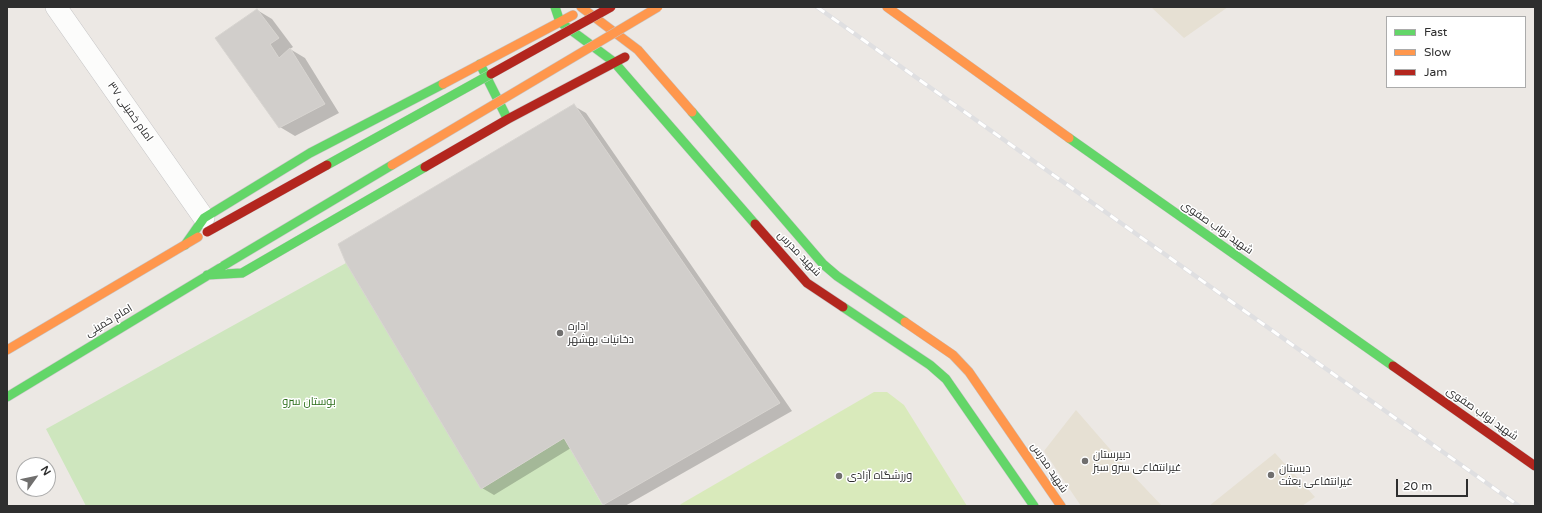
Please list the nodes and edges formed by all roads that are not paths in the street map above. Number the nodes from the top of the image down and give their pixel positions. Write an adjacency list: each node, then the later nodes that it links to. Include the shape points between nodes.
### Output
1 (56, 7): 14 (street, امام خمینی ۳۷)
2 (555, 7): 7 (street)
3 (611, 7): 14 (street, bridge)
4 (658, 7): 16 (street, امام خمینی, bridge)
5 (887, 7): 19 (street, شهید نواب صفوی)
6 (582, 8): 7 (street); 8 (street, شهید مدرس)
7 (560, 22): 9 (street); 10 (street, شهید مدرس)
8 (638, 50): 10 (street); 21 (street, شهید مدرس, via 823,264 953,355 969,372)
9 (504, 52): 11 (street); 12 (street)
10 (614, 62): 12 (street); 20 (street, شهید مدرس, via 807,283 930,365 946,379)
11 (480, 64): 13 (street); 14 (street, via 310,153)
12 (534, 104): 13 (street)
13 (508, 119): 16 (street, via 242,273)
14 (206, 225): 15 (street); 15 (street)
15 (185, 245): 17 (street)
16 (207, 275): 18 (street, امام خمینی)
17 (7, 350)
18 (7, 397)
19 (1535, 466)
20 (1034, 506)
21 (1061, 506)

